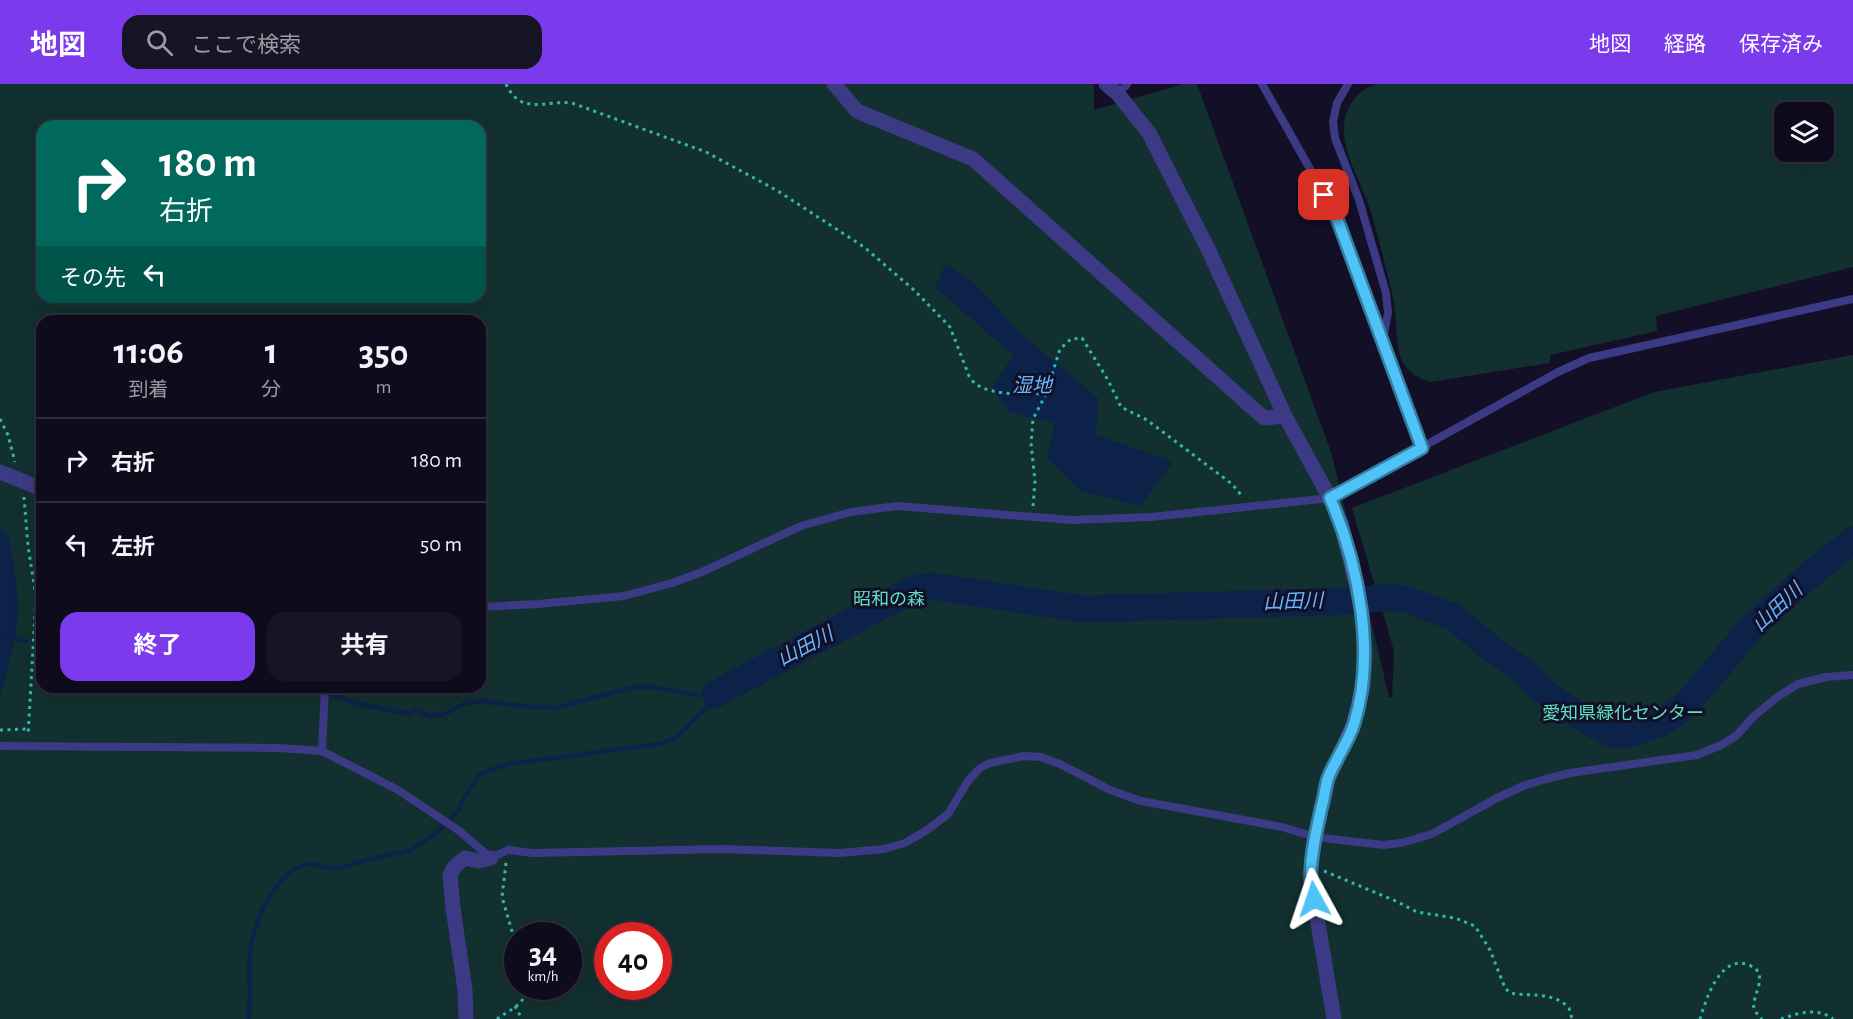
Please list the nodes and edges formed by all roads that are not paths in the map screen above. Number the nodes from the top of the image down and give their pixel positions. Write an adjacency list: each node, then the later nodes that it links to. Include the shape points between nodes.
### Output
1 (834, 84): 8 (street, via 858,111 973,159 1264,418)
2 (1106, 84): 5 (street)
3 (1262, 84): 7 (lane, via 1335,213)
4 (1348, 84): 7 (lane, via 1337,103 1335,138 1359,200 1386,293 1388,313)
5 (1123, 89): 8 (street, via 1209,251)
6 (1853, 299): 9 (lane, via 1589,358)
7 (1383, 340): 9 (lane)
8 (1285, 416): 12 (street)
9 (1422, 448): 12 (lane)
10 (0, 471): 11 (street)
11 (36, 486)
12 (1330, 498): 13 (lane, via 1151,518 1072,520 897,506 851,512 801,526 702,572 624,596); 18 (street, via 1341,523 1358,588 1365,655 1363,686 1353,726 1328,779)
13 (486, 607)
14 (1853, 675): 18 (lane, via 1798,684 1754,716 1736,736 1697,755 1546,779 1497,798 1432,834 1401,843 1383,845)
15 (325, 693): 17 (lane)
16 (0, 746): 17 (lane)
17 (322, 750): 19 (lane, via 398,790 458,830)
18 (1315, 837): 19 (lane, via 1282,826 1141,801 1062,765 1024,756 980,768 948,814 905,843 884,849 840,853 508,850); 21 (street, via 1310,875)
19 (491, 858): 20 (street, via 465,858 450,875)
20 (466, 1019)
21 (1334, 1019)

